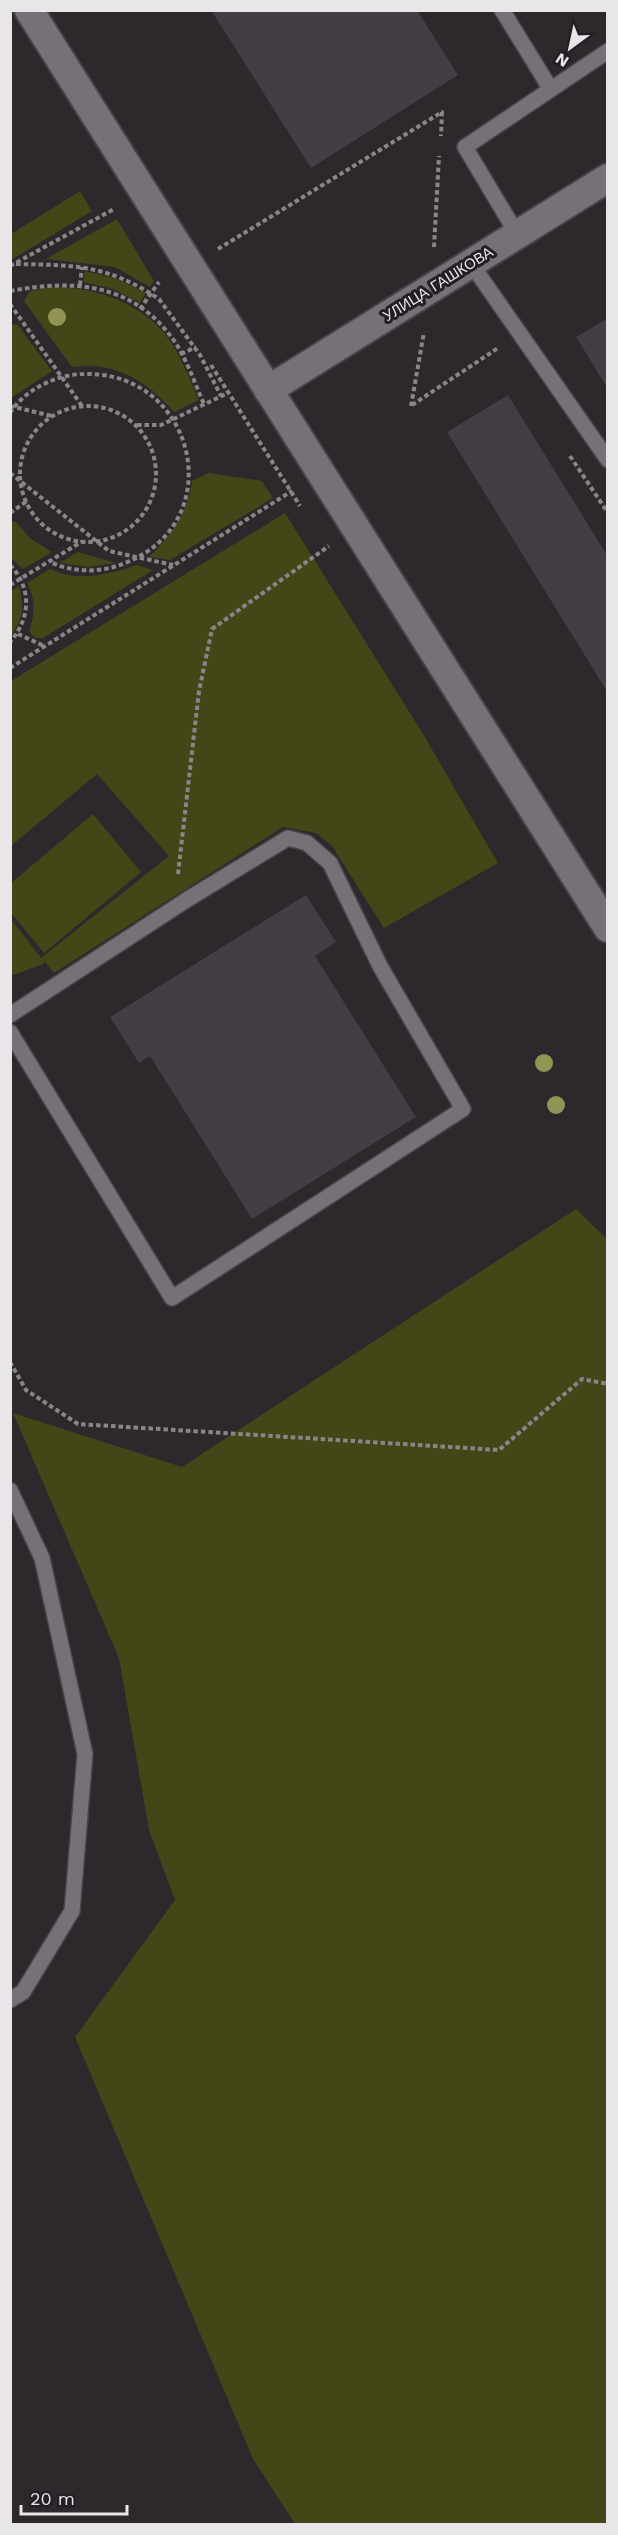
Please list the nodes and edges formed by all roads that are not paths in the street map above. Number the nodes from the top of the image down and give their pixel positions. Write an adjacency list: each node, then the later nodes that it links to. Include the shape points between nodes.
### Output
1 (29, 10): 8 (street)
2 (502, 10): 4 (lane)
3 (608, 51): 4 (lane)
4 (550, 88): 6 (lane, via 465,147)
5 (608, 178): 6 (street, УЛИЦА ГАШКОВА)
6 (517, 234): 7 (street, УЛИЦА ГАШКОВА)
7 (472, 265): 8 (street, УЛИЦА ГАШКОВА); 9 (lane)
8 (268, 390): 10 (street)
9 (608, 460)
10 (608, 928)
11 (10, 1015): 12 (lane, via 288,838 307,843 330,863 380,966 463,1109 172,1298)
12 (10, 1032)
13 (10, 1490): 14 (lane, via 42,1558 85,1754 72,1911 23,1992)
14 (10, 2000)

